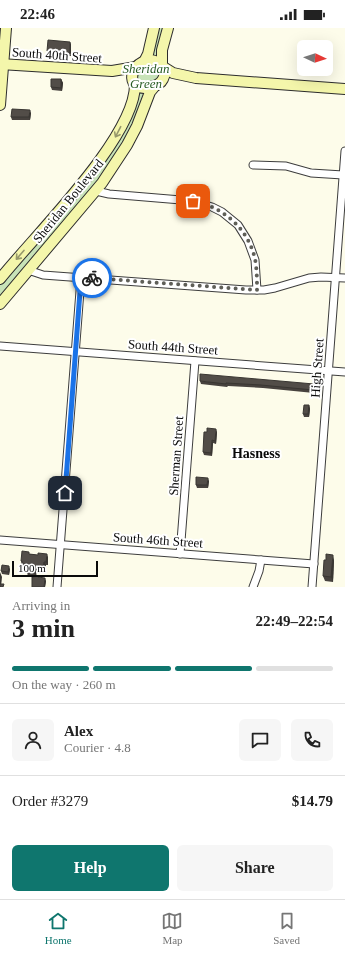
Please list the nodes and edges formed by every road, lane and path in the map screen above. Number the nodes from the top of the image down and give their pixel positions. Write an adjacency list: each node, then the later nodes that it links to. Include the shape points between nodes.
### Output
1 (6, 28): 4 (main road)
2 (154, 28): 5 (main road, via 148,54)
3 (168, 28): 6 (main road, via 162,50)
4 (2, 64): 7 (main road, South 40th Street); 12 (main road)
5 (140, 64): 6 (main road, via 153,60); 7 (main road, South 40th Street, via 129,69); 9 (main road, via 132,75)
6 (163, 66): 8 (main road, via 173,73); 10 (main road, via 165,76)
7 (112, 71): 9 (main road, South 40th Street, via 129,77)
8 (196, 78): 10 (main road, via 168,79); 11 (main road)
9 (134, 82): 10 (main road, via 142,88); 22 (main road, Sheridan Boulevard, one-way to 22, via 134,96 105,153)
10 (158, 84): 17 (main road, Sheridan Boulevard, via 150,92 128,145)
11 (345, 89)
12 (0, 105)
13 (345, 151): 15 (street, High Street)
14 (253, 165): 15 (street, via 286,166 311,173)
15 (343, 175): 16 (street, High Street)
16 (344, 184): 19 (street, High Street)
17 (96, 191): 18 (main road, Sheridan Boulevard); 23 (street, via 193,201 222,212 238,225 250,245 255,260)
18 (28, 270): 20 (street, via 43,275); 24 (main road, Sheridan Boulevard)
19 (335, 277): 21 (street); 23 (street, via 309,278 275,288); 28 (street, High Street)
20 (81, 278): 23 (street); 26 (street)
21 (345, 278)
22 (0, 279)
23 (257, 290)
24 (0, 304)
25 (0, 346): 26 (street, South 44th Street)
26 (76, 352): 27 (street, South 44th Street); 31 (street)
27 (195, 361): 28 (street, South 44th Street); 32 (street, Sherman Street)
28 (328, 371): 29 (street, South 44th Street); 34 (street, High Street)
29 (345, 372)
30 (0, 540): 31 (street, South 46th Street)
31 (60, 545): 32 (street, South 46th Street); 35 (street)
32 (180, 554): 33 (street, South 46th Street)
33 (261, 560): 34 (street, South 46th Street); 36 (street)
34 (314, 564): 37 (street, High Street)
35 (57, 587)
36 (253, 587)
37 (312, 587)

